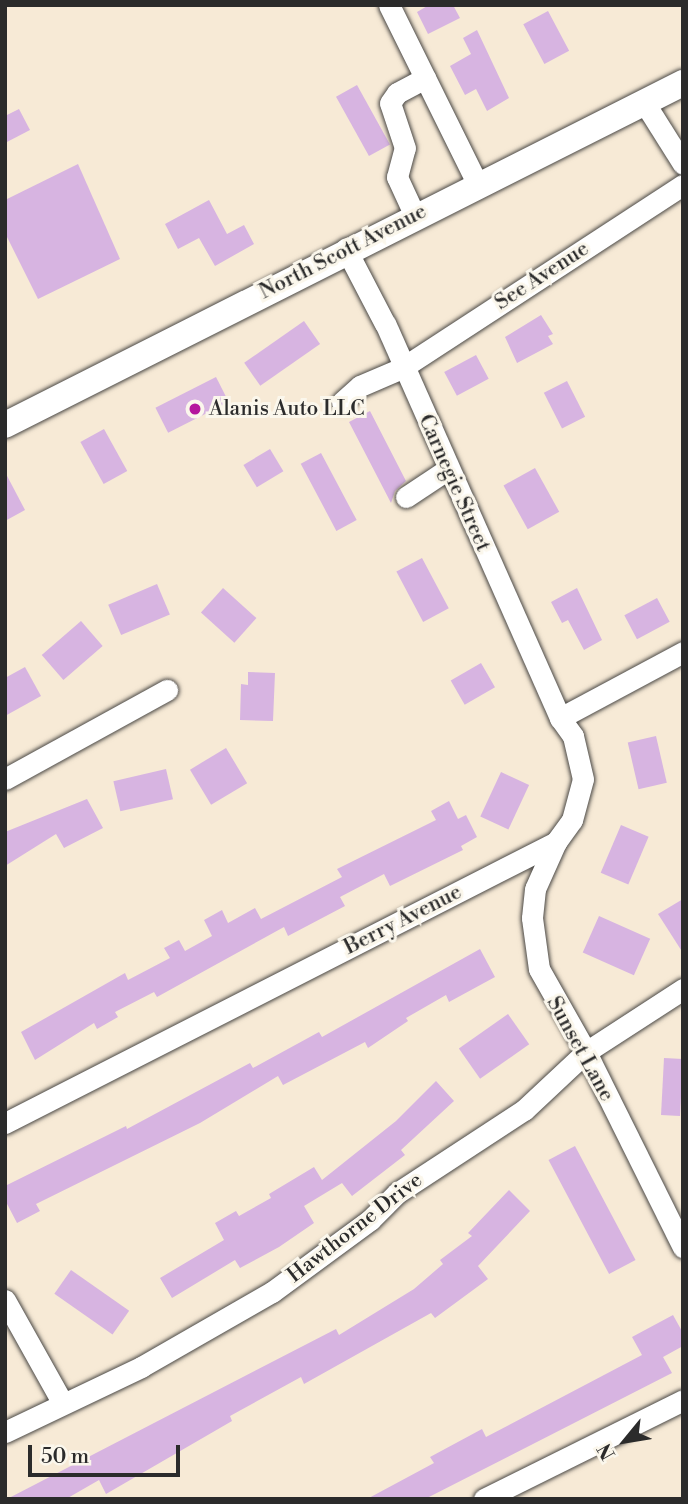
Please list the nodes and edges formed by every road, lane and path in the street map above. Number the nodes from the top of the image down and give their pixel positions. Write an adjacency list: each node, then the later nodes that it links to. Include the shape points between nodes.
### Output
1 (388, 5): 2 (street)
2 (425, 78): 6 (street); 8 (street, via 397,93 390,103 405,148 397,177)
3 (683, 83): 4 (main road, North Scott Avenue)
4 (644, 102): 5 (street); 6 (main road, North Scott Avenue)
5 (683, 164)
6 (478, 185): 8 (main road, North Scott Avenue)
7 (683, 185): 10 (street, See Avenue)
8 (415, 216): 9 (main road, North Scott Avenue)
9 (346, 249): 10 (street, Carnegie Street); 12 (main road, North Scott Avenue)
10 (402, 368): 11 (street, See Avenue, via 360,386); 13 (street, Carnegie Street)
11 (342, 402)
12 (5, 425)
13 (448, 469): 14 (street); 17 (street, Carnegie Street)
14 (406, 497)
15 (683, 652): 17 (street)
16 (167, 690): 18 (street)
17 (560, 718): 19 (street, via 573,736 583,779 572,820)
18 (5, 779)
19 (556, 842): 21 (street, Sunset Lane, via 535,889 533,944 549,994); 22 (street, Berry Avenue)
20 (683, 989): 21 (street, Hawthorne Drive)
21 (586, 1052): 23 (street, Sunset Lane); 26 (street, Hawthorne Drive, via 524,1110 397,1194 370,1220 272,1292 141,1367)
22 (5, 1123)
23 (683, 1247)
24 (5, 1300): 26 (street)
25 (683, 1400): 28 (street)
26 (62, 1402): 27 (street, Hawthorne Drive)
27 (5, 1432)
28 (484, 1499)

